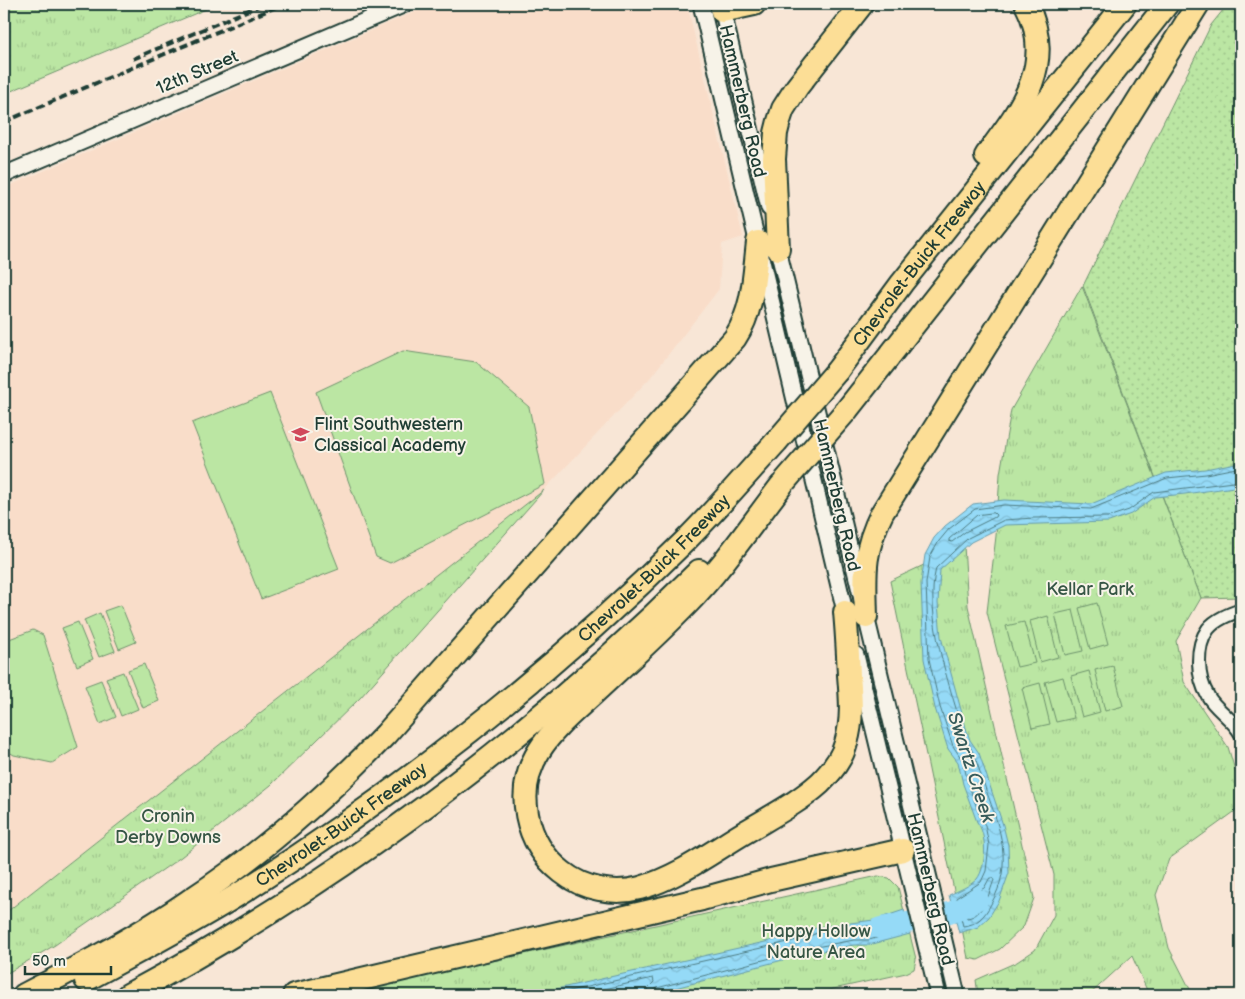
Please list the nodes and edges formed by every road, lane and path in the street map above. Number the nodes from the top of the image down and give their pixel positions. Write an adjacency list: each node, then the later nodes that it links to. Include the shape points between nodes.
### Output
1 (406, 4): 11 (street, 12th Street)
2 (701, 4): 10 (street, Hammerberg Road)
3 (754, 4): 9 (highway)
4 (862, 4): 12 (highway, via 783,109 776,132)
5 (1026, 4): 13 (highway, via 1038,45 1030,88 1018,112 939,221)
6 (1125, 4): 13 (highway, Chevrolet-Buick Freeway)
7 (1166, 4): 14 (highway, Chevrolet-Buick Freeway, bridge, via 846,411)
8 (1198, 4): 16 (highway, via 882,513 871,537)
9 (722, 7): 10 (street); 12 (street, Hammerberg Road)
10 (708, 34): 12 (street, Hammerberg Road)
11 (4, 175)
12 (768, 246): 16 (street, Hammerberg Road); 16 (street, Hammerberg Road); 20 (highway, via 742,327 735,338 367,754 288,826 215,884 146,929)
13 (902, 283): 21 (highway, Chevrolet-Buick Freeway, bridge, via 837,371 776,442 686,539 552,663 443,753 372,806 242,892)
14 (783, 483): 16 (highway, via 704,587 569,716 540,750 529,774 525,801 530,830 545,856 566,876 592,888 635,890 681,870 817,786 842,756 849,733); 22 (highway, Chevrolet-Buick Freeway, via 656,613 524,730 437,798 291,899)
15 (1241, 610): 17 (street, via 1225,616 1209,628 1200,655 1200,674 1208,697 1236,724)
16 (856, 615): 18 (street, Hammerberg Road); 19 (street, Hammerberg Road)
17 (1241, 734)
18 (917, 828): 19 (street, via 912,841); 25 (street, Hammerberg Road)
19 (903, 850): 23 (highway); 24 (street, Hammerberg Road)
20 (24, 995)
21 (57, 995)
22 (128, 995)
23 (294, 995)
24 (938, 995)
25 (957, 995)

